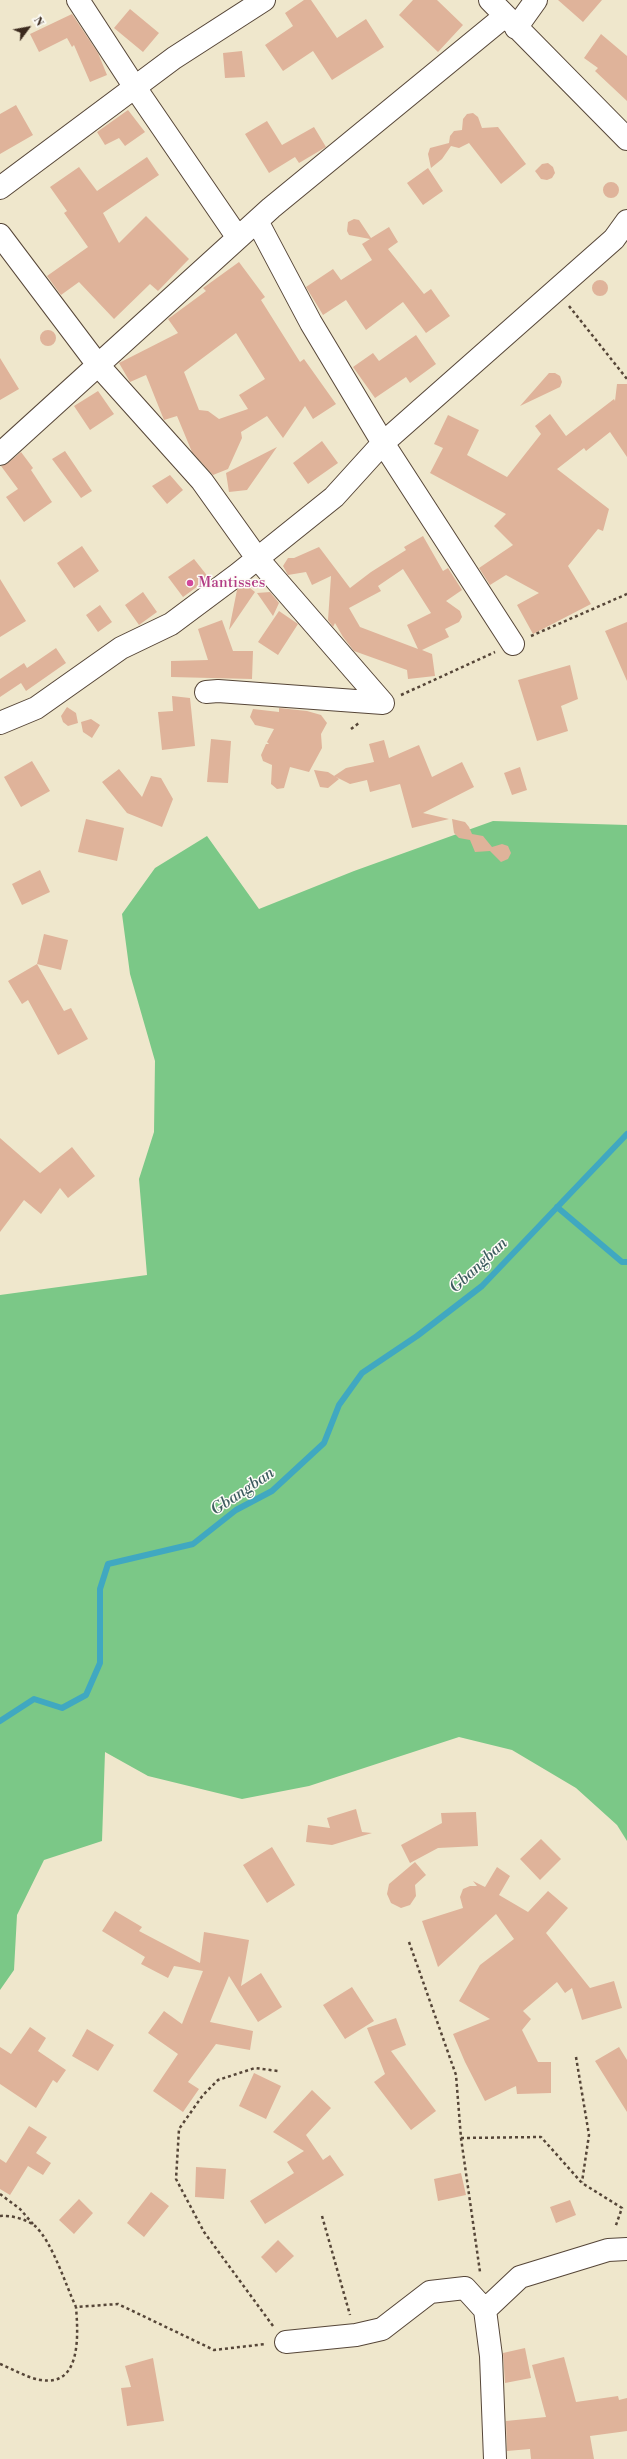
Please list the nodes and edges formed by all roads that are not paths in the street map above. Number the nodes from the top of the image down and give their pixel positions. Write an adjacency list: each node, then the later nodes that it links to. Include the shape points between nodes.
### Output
1 (78, 0): 5 (street)
2 (264, 0): 5 (street)
3 (536, 0): 4 (street)
4 (504, 15): 6 (street); 8 (street)
5 (134, 86): 7 (street); 11 (street)
6 (627, 139)
7 (0, 188)
8 (258, 221): 11 (street); 13 (street, via 312,322)
9 (627, 221): 13 (street, via 614,239)
10 (0, 235): 12 (street)
11 (238, 238): 12 (street)
12 (98, 365): 14 (street); 15 (street, via 202,481)
13 (383, 443): 15 (street, via 334,497); 16 (street)
14 (0, 454)
15 (257, 558): 17 (street, via 383,703); 18 (street, via 171,624 121,648 36,708)
16 (513, 644)
17 (206, 692)
18 (0, 723)
19 (617, 2250): 20 (street, via 520,2277)
20 (485, 2310): 21 (street, via 465,2288 430,2292 382,2329 356,2335); 22 (street, via 491,2356)
21 (286, 2342)
22 (495, 2459)

